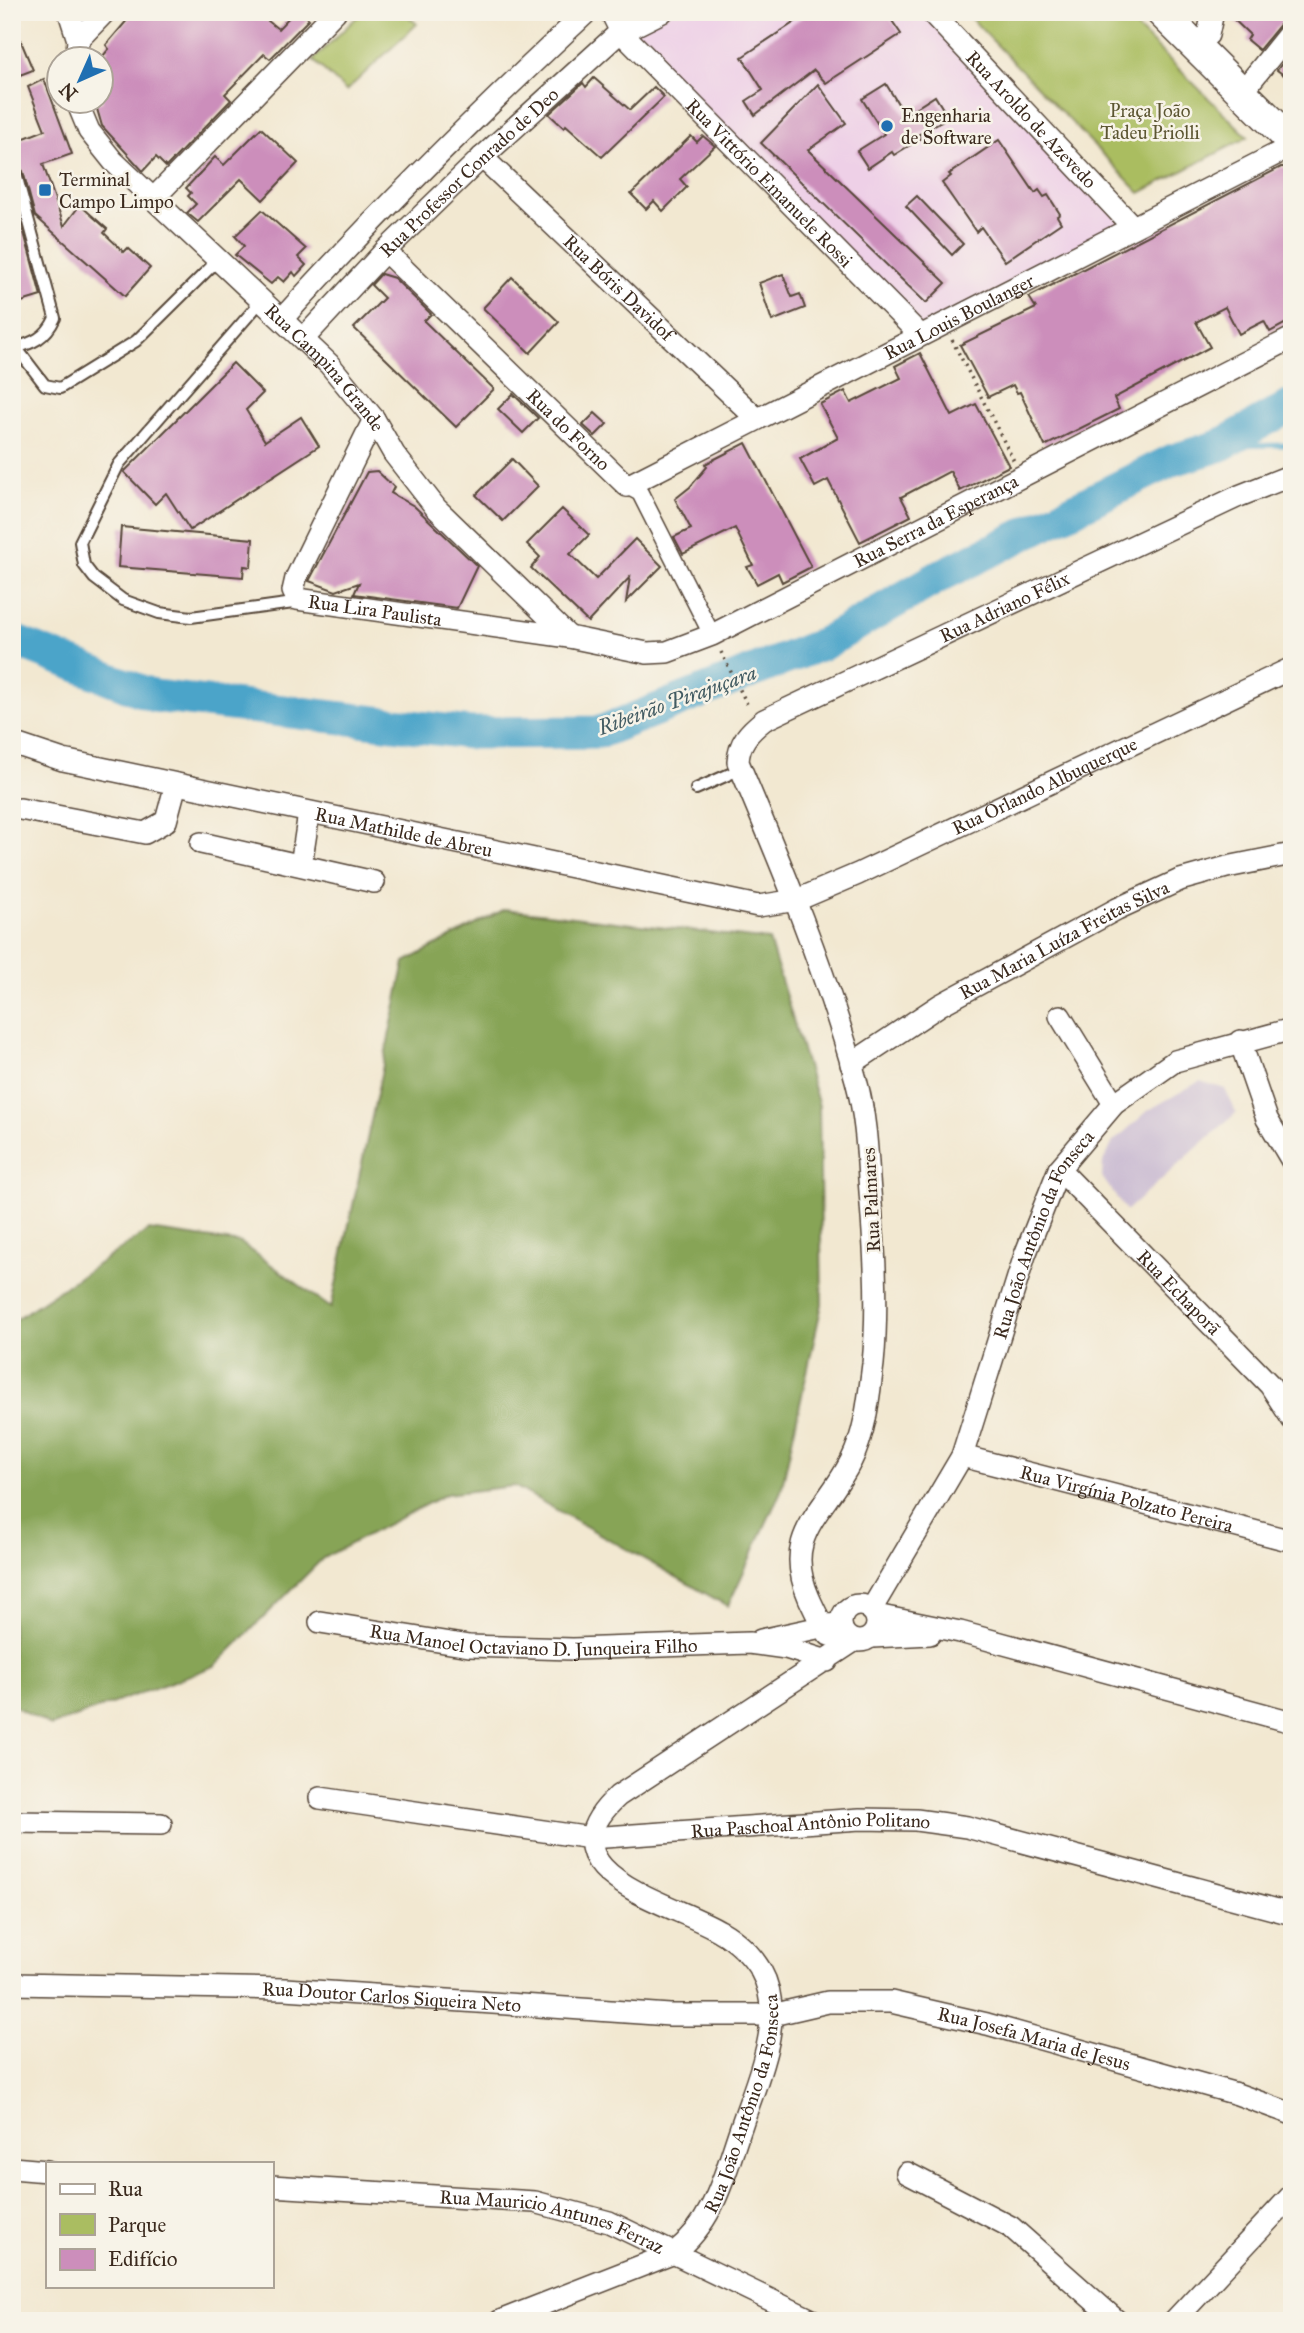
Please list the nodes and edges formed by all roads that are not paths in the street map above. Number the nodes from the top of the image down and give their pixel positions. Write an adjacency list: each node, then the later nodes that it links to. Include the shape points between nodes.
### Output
1 (69, 12): 14 (street)
2 (105, 12): 15 (street)
3 (335, 12): 22 (street)
4 (587, 12): 27 (street, Rua Professor Conrado de Deo, via 454,136)
5 (611, 12): 13 (street, Rua Vittório Emanuele Rossi)
6 (642, 12): 13 (street, Rua Professor Conrado de Deo)
7 (662, 12): 13 (street)
8 (931, 12): 23 (street, Rua Aroldo de Azevedo)
9 (1161, 12): 16 (main road)
10 (1186, 12): 11 (main road)
11 (1210, 24): 16 (main road)
12 (1292, 30): 16 (street)
13 (621, 32): 20 (street, Rua Professor Conrado de Deo); 28 (street, Rua Vittório Emanuele Rossi)
14 (76, 46)
15 (80, 46)
16 (1248, 86): 18 (main road); 19 (main road)
17 (83, 116): 22 (street, Rua Campina Grande, via 113,161)
18 (1292, 119)
19 (1292, 144): 23 (street, Rua Louis Boulanger)
20 (482, 156): 24 (street, Rua Professor Conrado de Deo); 32 (street, Rua Bóris Davidof)
21 (16, 174): 31 (lane, via 55,317 39,340)
22 (153, 199): 25 (street, Rua Campina Grande)
23 (1133, 227): 28 (street, Rua Louis Boulanger)
24 (385, 251): 29 (street, Rua Professor Conrado de Deo); 35 (street, Rua do Forno)
25 (219, 259): 26 (street, Rua Campina Grande); 31 (lane, via 136,341 60,388 45,385)
26 (263, 299): 27 (street, Rua Campina Grande); 36 (lane, via 119,464 80,542 84,565 94,578 123,600 159,613 191,617)
27 (283, 318): 29 (street, Rua Campina Grande)
28 (920, 335): 32 (street, Rua Louis Boulanger)
29 (304, 338): 33 (street, Rua Campina Grande)
30 (1292, 338): 38 (street, Rua Serra da Esperança, via 1022,476)
31 (13, 346)
32 (756, 418): 35 (street, Rua Louis Boulanger)
33 (374, 419): 36 (street, Rua Lira Paulista, via 296,578 293,595); 37 (street, Rua Campina Grande, via 407,473 436,508)
34 (1292, 475): 41 (street, Rua Adriano Félix, via 764,720 743,740)
35 (627, 486): 38 (street, Rua do Forno, via 640,494)
36 (301, 602): 37 (street, Rua Lira Paulista)
37 (569, 637): 38 (street, Rua Serra da Esperança, via 647,653)
38 (716, 644)
39 (1292, 668): 50 (street, Rua Orlando Albuquerque)
40 (12, 743): 42 (street, Rua Mathilde de Abreu, via 64,760)
41 (740, 766): 43 (lane); 50 (street, Rua Palmares)
42 (176, 784): 44 (street, via 166,821 145,833); 45 (street, Rua Mathilde de Abreu)
43 (696, 789)
44 (20, 809)
45 (309, 813): 48 (street); 50 (street, Rua Mathilde de Abreu, via 758,906)
46 (201, 843): 48 (street)
47 (1292, 854): 54 (street, Rua Maria Luíza Freitas Silva, via 1180,880 1117,909 940,1005)
48 (301, 865): 49 (street)
49 (374, 882)
50 (797, 900): 54 (street, Rua Palmares)
51 (1060, 1016): 55 (street)
52 (1292, 1029): 53 (street, Rua João Antônio da Fonseca)
53 (1240, 1041): 55 (street, Rua João Antônio da Fonseca, via 1175,1061); 56 (street, via 1266,1119)
54 (851, 1064): 63 (street, Rua Palmares, via 867,1136 876,1291 873,1350 865,1418 852,1459 802,1540 798,1556 800,1577)
55 (1114, 1104): 57 (street, Rua João Antônio da Fonseca)
56 (1292, 1161)
57 (1059, 1169): 58 (street, Rua Echaporã, via 1270,1385); 59 (street, Rua João Antônio da Fonseca, via 1025,1255)
58 (1292, 1419)
59 (962, 1456): 60 (street, Rua Virgínia Polzato Pereira); 61 (street, Rua João Antônio da Fonseca)
60 (1291, 1536)
61 (867, 1610): 63 (street, via 844,1612); 63 (street, via 878,1626); 64 (street, Rua Manoel Octaviano D. Junqueira Filho)
62 (320, 1622): 65 (street, Rua Manoel Octaviano D. Junqueira Filho, via 469,1646 573,1649)
63 (843, 1631): 64 (street, Rua Manoel Octaviano D. Junqueira Filho); 65 (street, Rua Manoel Octaviano D. Junqueira Filho); 66 (street)
64 (960, 1632): 67 (street, Rua Manoel Octaviano D. Junqueira Filho)
65 (748, 1643): 66 (street, Rua Manoel Octaviano D. Junqueira Filho)
66 (817, 1657): 71 (street, via 780,1689 618,1796 605,1809)
67 (1292, 1722)
68 (320, 1798): 71 (street, Rua Paschoal Antônio Politano)
69 (12, 1822): 70 (street)
70 (161, 1824)
71 (591, 1838): 72 (street, Rua Paschoal Antônio Politano, via 860,1819 916,1820 967,1827); 74 (street, Rua João Antônio da Fonseca, via 597,1860 608,1875 740,1945 762,1972)
72 (1292, 1914)
73 (12, 1984): 74 (street, Rua Doutor Carlos Siqueira Neto, via 285,1989 670,2015)
74 (772, 2015): 75 (street, Rua Josefa Maria de Jesus, via 828,2002 891,2002 1000,2027); 81 (street, Rua João Antônio da Fonseca, via 767,2050 713,2209 692,2239)
75 (1292, 2114)
76 (12, 2168): 77 (street)
77 (46, 2171)
78 (907, 2173): 84 (street, via 1011,2227)
79 (273, 2186): 81 (street, Rua Mauricio Antunes Ferraz, via 535,2202 609,2222)
80 (1292, 2196): 85 (street)
81 (674, 2253): 82 (street, Rua João Antônio da Fonseca); 83 (street, Rua Mauricio Antunes Ferraz)
82 (500, 2321)
83 (814, 2321)
84 (1117, 2321)
85 (1174, 2321)

